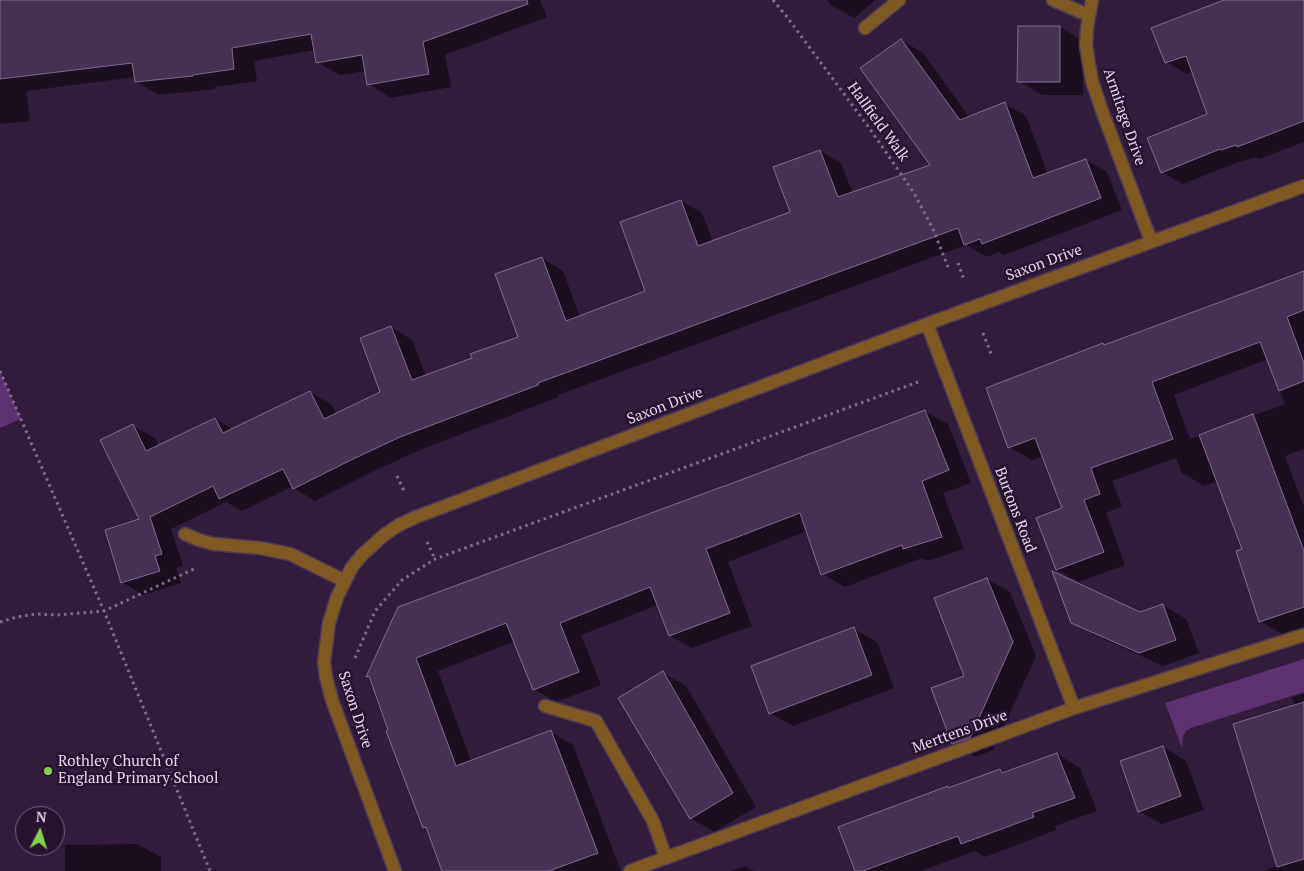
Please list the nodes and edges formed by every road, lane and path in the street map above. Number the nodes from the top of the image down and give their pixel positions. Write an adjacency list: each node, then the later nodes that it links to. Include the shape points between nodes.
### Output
1 (773, 0): 9 (path, Hallfield Walk, via 914,193)
2 (898, 0): 6 (street)
3 (1053, 0): 5 (street)
4 (1092, 0): 5 (street, Armitage Drive)
5 (1088, 14): 8 (street, Armitage Drive, via 1086,45 1092,81)
6 (865, 28)
7 (1304, 186): 8 (street, Saxon Drive)
8 (1151, 242): 10 (street, Saxon Drive)
9 (948, 267)
10 (927, 324): 12 (street, Burtons Road); 15 (street, Saxon Drive, via 416,517 384,535 352,568)
11 (0, 371): 16 (path)
12 (945, 372): 19 (path, via 435,560 402,580 375,612 350,671); 21 (street, Burtons Road)
13 (185, 534): 15 (street, via 214,544 290,554)
14 (198, 568): 16 (path)
15 (345, 580): 19 (street, Saxon Drive, via 327,636)
16 (104, 611): 17 (path, via 36,614); 23 (path)
17 (0, 622)
18 (1304, 635): 21 (street, Merttens Drive)
19 (326, 677): 24 (street, Saxon Drive)
20 (545, 706): 22 (street, via 596,721 653,821)
21 (1074, 708): 22 (street, Merttens Drive)
22 (666, 858): 25 (street, Merttens Drive)
23 (210, 871)
24 (395, 871)
25 (630, 871)

